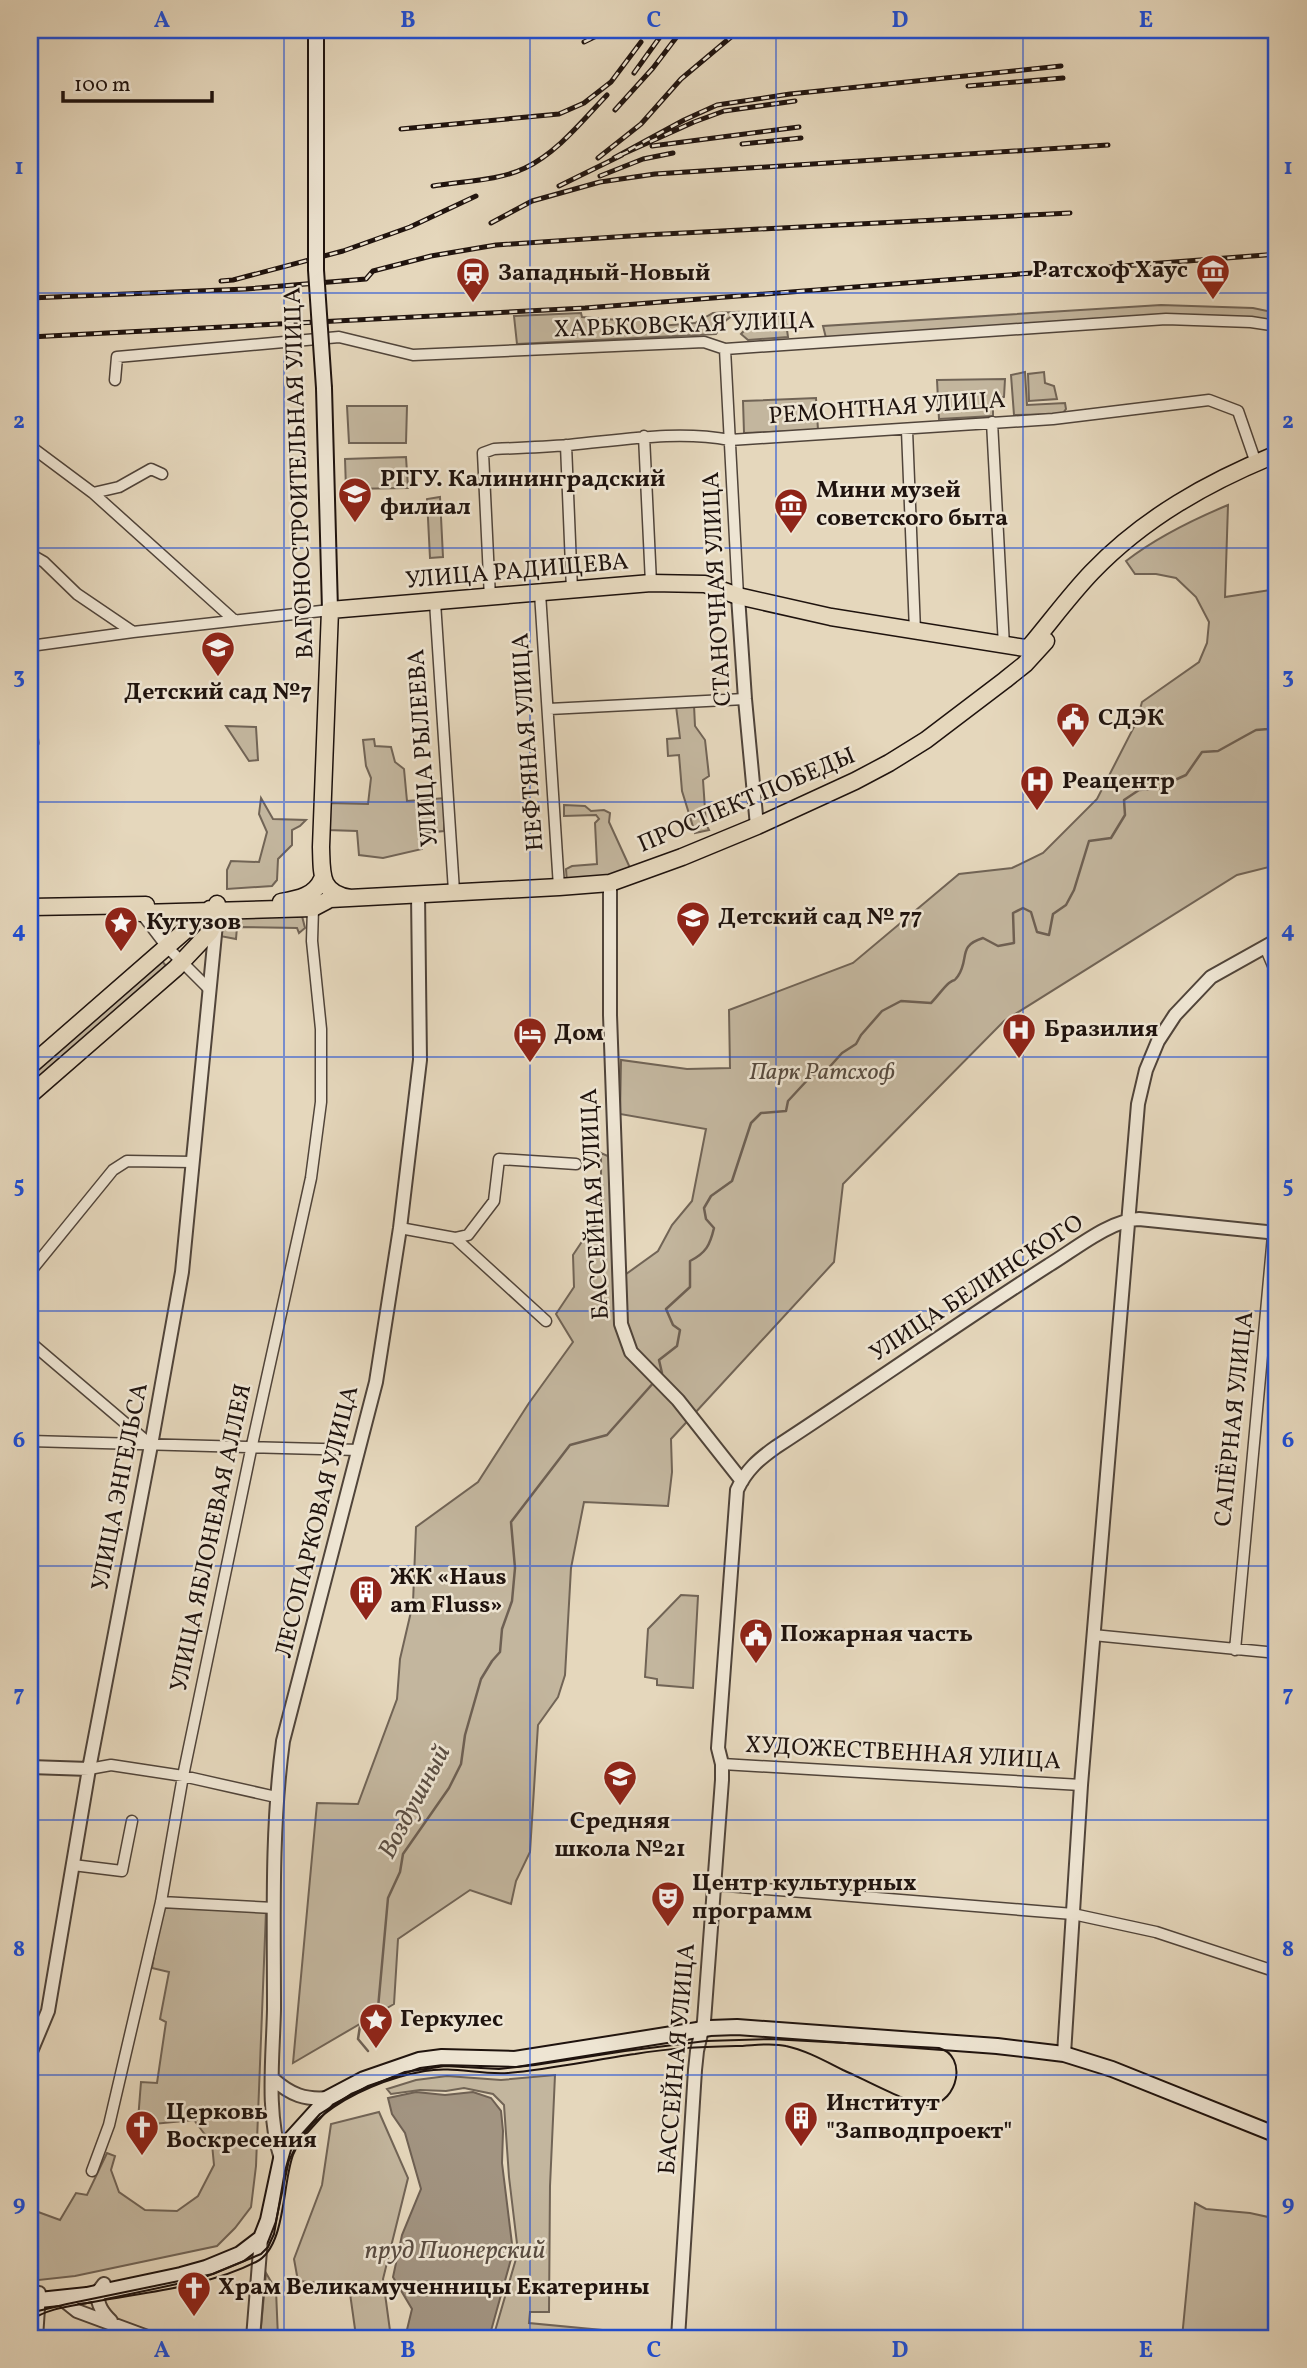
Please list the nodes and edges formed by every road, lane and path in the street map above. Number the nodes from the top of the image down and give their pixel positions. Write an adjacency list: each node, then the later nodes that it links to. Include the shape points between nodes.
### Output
1 (316, 30): 23 (main road, ВАГОНОСТРОИТЕЛЬНАЯ УЛИЦА, bridge, via 316,270)
2 (1277, 326): 3 (street, ХАРЬКОВСКАЯ УЛИЦА, via 1166,319)
3 (725, 349): 4 (street, ХАРЬКОВСКАЯ УЛИЦА, via 704,342 412,355 339,337 117,356); 8 (street, СТАНОЧНАЯ УЛИЦА)
4 (115, 380)
5 (992, 422): 6 (street, РЕМОНТНАЯ УЛИЦА); 12 (street, РЕМОНТНАЯ УЛИЦА, via 1209,400 1238,411); 28 (street)
6 (906, 430): 8 (street, РЕМОНТНАЯ УЛИЦА); 25 (street)
7 (644, 436): 8 (street, РЕМОНТНАЯ УЛИЦА, via 702,434); 9 (street, РЕМОНТНАЯ УЛИЦА); 17 (street)
8 (730, 440): 20 (street, СТАНОЧНАЯ УЛИЦА)
9 (566, 445): 18 (street); 21 (street, РЕМОНТНАЯ УЛИЦА, via 483,453)
10 (30, 446): 15 (street)
11 (1277, 454): 12 (main road)
12 (1256, 463): 28 (main road, УЛИЦА РАДИЩЕВА, via 1189,496 1133,534 1091,573 1034,642 1024,648)
13 (1277, 466): 29 (main road, ПРОСПЕКТ ПОБЕДЫ, via 1188,508 1139,542)
14 (162, 474): 15 (street, via 151,469 119,487)
15 (93, 493): 24 (street)
16 (30, 554): 26 (street, via 77,594)
17 (651, 583): 18 (main road, УЛИЦА РАДИЩЕВА); 20 (main road, УЛИЦА РАДИЩЕВА, via 705,584)
18 (572, 590): 19 (main road, УЛИЦА РАДИЩЕВА)
19 (540, 593): 21 (main road, УЛИЦА РАДИЩЕВА); 31 (street, НЕФТЯНАЯ УЛИЦА)
20 (738, 596): 25 (main road, УЛИЦА РАДИЩЕВА); 30 (street, СТАНОЧНАЯ УЛИЦА)
21 (490, 598): 22 (main road, УЛИЦА РАДИЩЕВА)
22 (435, 602): 23 (main road, УЛИЦА РАДИЩЕВА); 38 (street, УЛИЦА РЫЛЕЕВА)
23 (330, 610): 24 (street, УЛИЦА РАДИЩЕВА); 35 (main road, ВАГОНОСТРОИТЕЛЬНАЯ УЛИЦА)
24 (234, 620): 26 (street, УЛИЦА РАДИЩЕВА)
25 (915, 631): 28 (main road, УЛИЦА РАДИЩЕВА)
26 (133, 632): 27 (street, УЛИЦА РАДИЩЕВА)
27 (30, 646)
28 (1004, 646): 29 (main road, via 1010,654)
29 (1009, 677): 34 (main road, ПРОСПЕКТ ПОБЕДЫ, via 890,763)
30 (745, 699): 31 (street); 34 (street, СТАНОЧНАЯ УЛИЦА)
31 (549, 709): 37 (street, НЕФТЯНАЯ УЛИЦА)
32 (30, 716): 33 (street)
33 (30, 748)
34 (757, 826): 36 (main road, ПРОСПЕКТ ПОБЕДЫ)
35 (322, 879): 40 (main road, via 334,892); 44 (main road, ПРОСПЕКТ ПОБЕДЫ, via 317,889 298,899)
36 (610, 883): 37 (main road, ПРОСПЕКТ ПОБЕДЫ); 67 (street, БАССЕЙНАЯ УЛИЦА, via 621,1324 631,1352 678,1401)
37 (559, 887): 38 (main road, ПРОСПЕКТ ПОБЕДЫ)
38 (454, 891): 39 (main road, ПРОСПЕКТ ПОБЕДЫ)
39 (418, 894): 40 (main road, ПРОСПЕКТ ПОБЕДЫ); 57 (street, ЛЕСОПАРКОВАЯ УЛИЦА, via 419,1060)
40 (350, 898): 42 (main road, ПРОСПЕКТ ПОБЕДЫ, via 330,899)
41 (30, 907): 43 (main road, ПРОСПЕКТ ПОБЕДЫ)
42 (313, 908): 44 (main road, ПРОСПЕКТ ПОБЕДЫ); 65 (street, УЛИЦА ЯБЛОНЕВАЯ АЛЛЕЯ, via 321,1029 312,1178)
43 (138, 909): 44 (main road, ПРОСПЕКТ ПОБЕДЫ); 46 (street)
44 (214, 912): 46 (main road); 48 (main road, via 210,932); 50 (street, УЛИЦА ЭНГЕЛЬСА)
45 (1277, 940): 47 (street)
46 (167, 947): 48 (street); 51 (main road)
47 (1265, 947): 49 (street); 56 (street, via 1211,977 1158,1041 1138,1104)
48 (182, 961): 50 (street); 52 (main road)
49 (1277, 975)
50 (208, 988): 53 (street, УЛИЦА ЭНГЕЛЬСА)
51 (30, 1066)
52 (30, 1095)
53 (193, 1162): 60 (street, via 127,1161 113,1170); 64 (street, УЛИЦА ЭНГЕЛЬСА, via 182,1272)
54 (576, 1164): 59 (street, via 499,1159 494,1202 468,1235)
55 (1277, 1192): 58 (street, САПЁРНАЯ УЛИЦА)
56 (1128, 1219): 58 (street); 67 (street, УЛИЦА БЕЛИНСКОГО, via 1017,1286 776,1447); 68 (street)
57 (400, 1228): 59 (street); 66 (street, ЛЕСОПАРКОВАЯ УЛИЦА, via 376,1382)
58 (1276, 1233): 69 (street, САПЁРНАЯ УЛИЦА)
59 (455, 1238): 61 (street)
60 (30, 1272)
61 (546, 1321)
62 (30, 1342): 64 (street)
63 (30, 1441): 64 (street)
64 (151, 1445): 65 (street); 73 (street, УЛИЦА ЭНГЕЛЬСА)
65 (252, 1445): 66 (street); 74 (street, УЛИЦА ЯБЛОНЕВАЯ АЛЛЕЯ)
66 (359, 1450): 76 (street, ЛЕСОПАРКОВАЯ УЛИЦА, via 283,1741)
67 (739, 1485): 71 (street, БАССЕЙНАЯ УЛИЦА, via 718,1748)
68 (1093, 1635): 69 (street); 75 (street)
69 (1235, 1650): 70 (street)
70 (1277, 1653)
71 (722, 1765): 75 (street, ХУДОЖЕСТВЕННАЯ УЛИЦА); 79 (street, БАССЕЙНАЯ УЛИЦА)
72 (30, 1767): 73 (street)
73 (89, 1769): 74 (street, via 111,1765); 78 (street, УЛИЦА ЭНГЕЛЬСА)
74 (183, 1776): 76 (street); 80 (street, УЛИЦА ЯБЛОНЕВАЯ АЛЛЕЯ)
75 (1081, 1785): 82 (street)
76 (276, 1797): 81 (street, ЛЕСОПАРКОВАЯ УЛИЦА)
77 (132, 1821): 78 (street, via 122,1871)
78 (73, 1866): 85 (street, УЛИЦА ЭНГЕЛЬСА, via 48,2011)
79 (715, 1885): 82 (street); 84 (street, БАССЕЙНАЯ УЛИЦА)
80 (161, 1902): 81 (street); 91 (street, УЛИЦА ЯБЛОНЕВАЯ АЛЛЕЯ, via 109,2125)
81 (274, 1908): 87 (street, ЛЕСОПАРКОВАЯ УЛИЦА)
82 (1073, 1914): 83 (street, via 1156,1932); 86 (street)
83 (1277, 1972)
84 (702, 2029): 86 (main road, via 737,2027); 88 (main road, via 515,2059 419,2060 364,2079); 102 (street, БАССЕЙНАЯ УЛИЦА, via 695,2070)
85 (30, 2054)
86 (1064, 2054): 89 (main road)
87 (273, 2079): 88 (street, via 294,2095); 90 (street, ЛЕСОПАРКОВАЯ УЛИЦА, via 275,2138)
88 (328, 2098): 90 (main road, via 290,2140)
89 (1277, 2135)
90 (281, 2159): 92 (main road)
91 (92, 2171)
92 (261, 2238): 93 (main road); 94 (street)
93 (240, 2254): 94 (street); 95 (main road, via 181,2275)
94 (258, 2270): 101 (street)
95 (100, 2288): 96 (main road); 97 (main road); 98 (street, via 97,2301)
96 (34, 2297): 97 (main road); 99 (street)
97 (62, 2299): 98 (street, via 77,2311)
98 (116, 2326): 100 (street)
99 (36, 2338)
100 (150, 2338)
101 (253, 2338)
102 (678, 2338)

